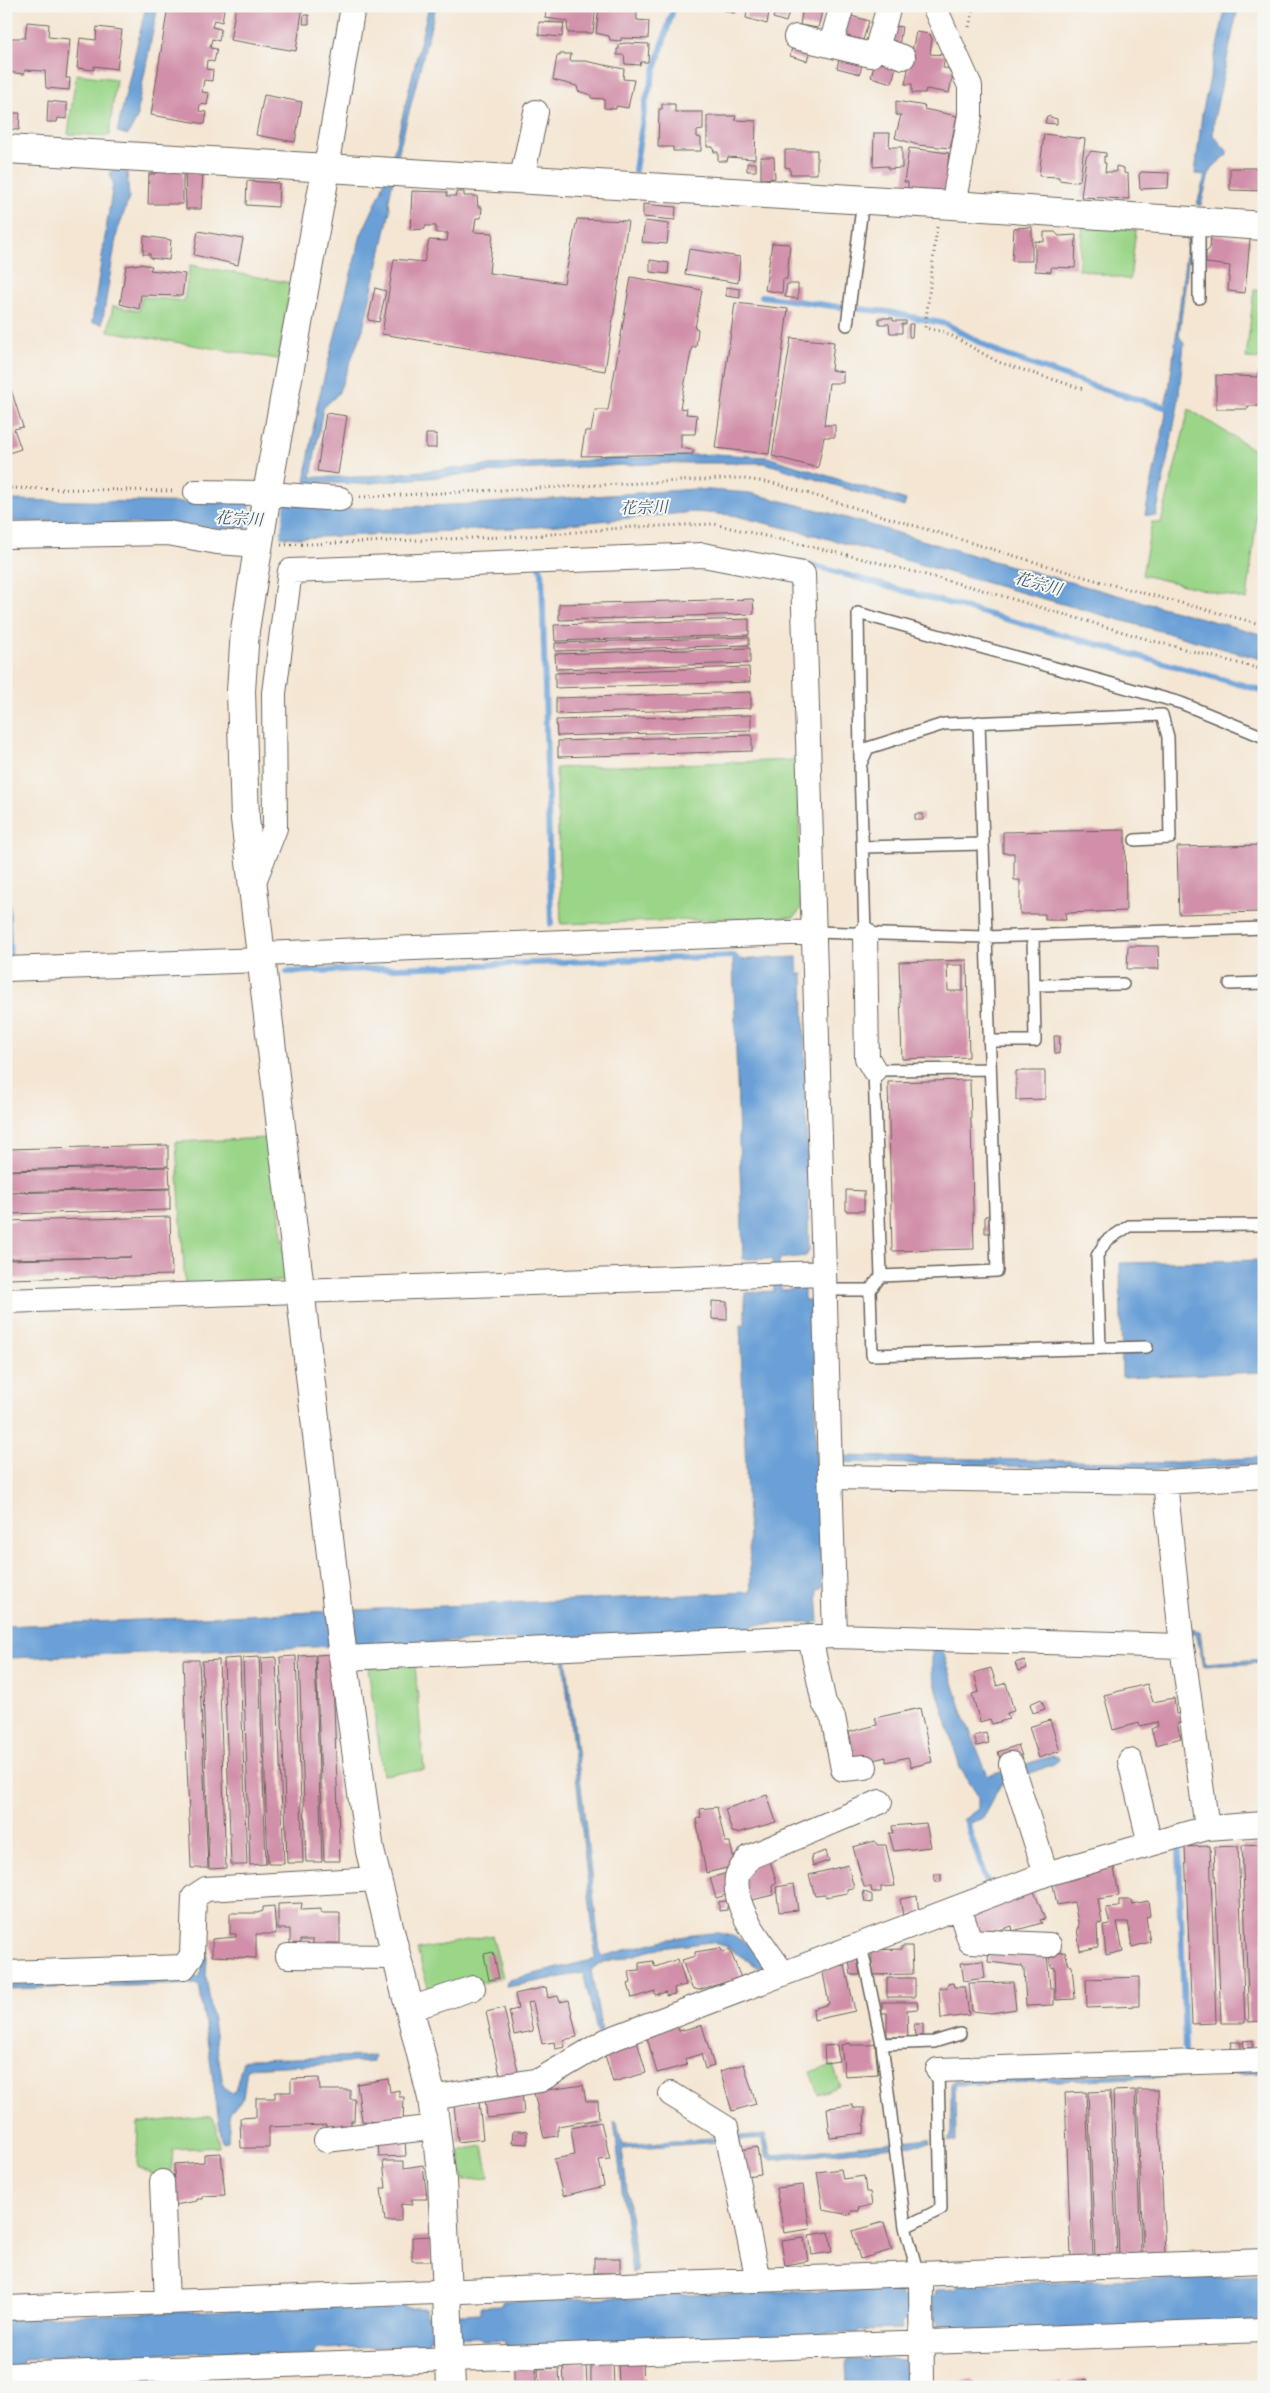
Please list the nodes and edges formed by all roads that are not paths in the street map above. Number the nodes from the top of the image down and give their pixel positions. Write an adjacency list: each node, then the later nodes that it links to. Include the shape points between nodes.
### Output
1 (353, 6): 11 (street)
2 (842, 6): 6 (street)
3 (889, 6): 8 (street, via 877,48)
4 (934, 6): 14 (street, via 970,86 970,115)
5 (796, 37): 6 (street)
6 (832, 44): 7 (street)
7 (871, 55)
8 (902, 57)
9 (536, 112): 12 (street)
10 (6, 149): 11 (street)
11 (327, 163): 13 (street); 20 (street)
12 (524, 168)
13 (863, 200): 14 (street); 18 (lane)
14 (946, 205): 15 (street)
15 (1199, 222): 16 (street); 17 (lane)
16 (1264, 226)
17 (1199, 298)
18 (847, 325)
19 (196, 492): 20 (street)
20 (272, 495): 21 (street); 23 (street)
21 (340, 498)
22 (6, 536): 23 (street, via 168,533 217,542)
23 (259, 543): 30 (street, via 245,630 241,691 245,819)
24 (979, 722): 26 (lane, via 944,724 868,748); 27 (lane, via 1162,715 1168,737 1170,838); 28 (lane)
25 (1264, 737): 26 (lane, via 1181,703 858,613)
26 (860, 766): 29 (lane)
27 (1135, 840)
28 (983, 844): 29 (lane); 35 (lane)
29 (863, 847): 33 (lane)
30 (253, 884): 32 (street, via 275,828 274,693 290,571 703,555 803,574); 36 (street)
31 (1264, 928): 34 (lane)
32 (815, 932): 33 (lane); 36 (street); 47 (street)
33 (865, 934): 35 (lane); 44 (street, via 867,1058)
34 (1033, 936): 35 (lane); 41 (lane)
35 (985, 937): 42 (lane)
36 (263, 957): 37 (street); 49 (street)
37 (6, 968)
38 (1264, 983): 40 (lane)
39 (1123, 984): 41 (lane)
40 (1230, 984)
41 (1034, 985): 42 (lane, via 1035,1041)
42 (989, 1041): 43 (lane)
43 (990, 1069): 44 (lane); 46 (lane, via 997,1272)
44 (874, 1070): 46 (lane)
45 (1264, 1225): 52 (lane, via 1129,1226 1106,1241 1096,1256)
46 (881, 1276): 48 (lane)
47 (824, 1281): 48 (lane); 49 (street); 54 (street)
48 (870, 1290): 52 (lane, via 872,1355)
49 (302, 1291): 50 (street); 59 (street)
50 (6, 1301)
51 (1147, 1347): 52 (lane)
52 (1100, 1348)
53 (1264, 1476): 55 (street)
54 (832, 1477): 55 (street); 56 (street)
55 (1164, 1482): 58 (street)
56 (835, 1636): 57 (street); 58 (street)
57 (810, 1638): 59 (street); 62 (street, via 824,1703 833,1717 843,1769)
58 (1182, 1646): 65 (street)
59 (343, 1653): 68 (street, via 370,1851)
60 (1130, 1761): 66 (street)
61 (1011, 1764): 67 (street)
62 (865, 1767)
63 (880, 1802): 75 (street, via 750,1857 737,1875 738,1897 747,1919)
64 (1264, 1824): 65 (street)
65 (1207, 1828): 66 (street)
66 (1150, 1844): 67 (street)
67 (1046, 1874): 69 (street)
68 (377, 1879): 73 (street); 74 (street, via 206,1889 194,1898 192,1956 184,1966)
69 (959, 1907): 70 (street); 71 (street, via 970,1941)
70 (861, 1945): 75 (street); 79 (lane)
71 (1050, 1945)
72 (288, 1956): 73 (street)
73 (397, 1958): 77 (street)
74 (6, 1973)
75 (783, 1974): 83 (street, via 606,2041 540,2080)
76 (473, 1988): 77 (street)
77 (410, 2009): 83 (street)
78 (960, 2034): 79 (lane, via 934,2042)
79 (882, 2044): 87 (lane)
80 (1264, 2060): 81 (street)
81 (938, 2070): 87 (lane, via 941,2209)
82 (671, 2094): 90 (street, via 726,2128)
83 (432, 2098): 84 (street)
84 (436, 2127): 85 (street); 91 (street)
85 (326, 2140)
86 (162, 2182): 92 (street)
87 (905, 2227): 89 (lane)
88 (1264, 2261): 89 (street)
89 (919, 2279): 90 (street); 95 (street)
90 (758, 2280): 91 (street)
91 (448, 2291): 92 (street); 96 (street)
92 (167, 2302): 93 (street)
93 (6, 2308)
94 (1264, 2330): 95 (street)
95 (921, 2338): 96 (street); 99 (street)
96 (450, 2354): 97 (street); 98 (street)
97 (6, 2375)
98 (451, 2387)
99 (922, 2387)

